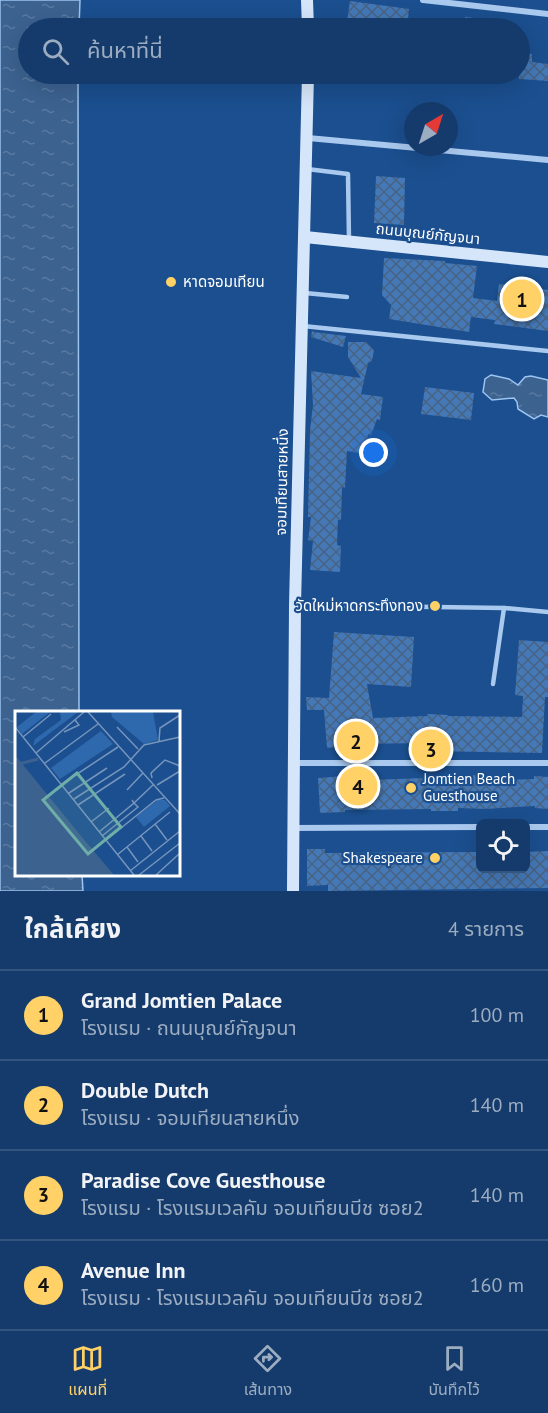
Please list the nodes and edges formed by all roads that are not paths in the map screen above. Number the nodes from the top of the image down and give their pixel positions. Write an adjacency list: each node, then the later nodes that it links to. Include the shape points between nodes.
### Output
1 (308, 0): 4 (street)
2 (423, 0): 3 (street)
3 (548, 14)
4 (308, 18)
5 (308, 84): 6 (street, จอมเทียนสายหนึ่ง)
6 (308, 138): 7 (street); 8 (street, จอมเทียนสายหนึ่ง)
7 (548, 160)
8 (307, 169): 9 (street, จอมเทียนสายหนึ่ง); 10 (lane, via 348,174)
9 (305, 237): 10 (street, ถนนบุณย์กัญจนา); 12 (street, จอมเทียนสายหนึ่ง)
10 (349, 240): 11 (street, ถนนบุณย์กัญจนา)
11 (548, 262)
12 (302, 293): 13 (lane); 14 (street, จอมเทียนสายหนึ่ง)
13 (347, 297)
14 (301, 326): 15 (lane); 16 (street, จอมเทียนสายหนึ่ง)
15 (548, 351)
16 (295, 605): 17 (lane); 20 (street, จอมเทียนสายหนึ่ง)
17 (504, 608): 18 (lane); 19 (lane)
18 (548, 612)
19 (493, 684)
20 (292, 763): 21 (street); 25 (street, จอมเทียนสายหนึ่ง)
21 (548, 763)
22 (476, 827): 25 (street)
23 (530, 827): 24 (street)
24 (548, 827)
25 (292, 828): 26 (street, จอมเทียนสายหนึ่ง)
26 (292, 891)

